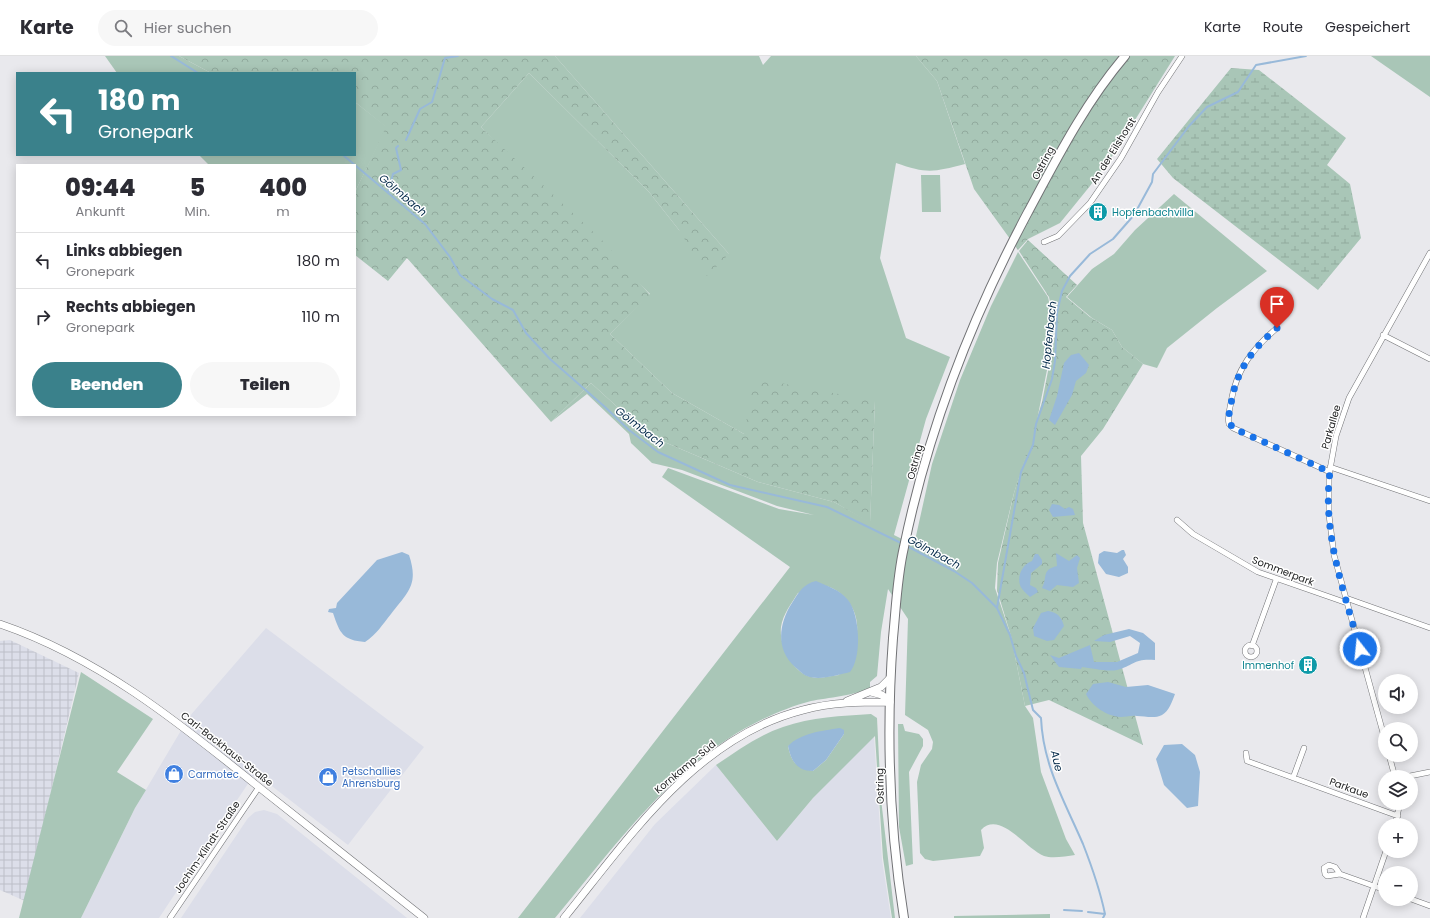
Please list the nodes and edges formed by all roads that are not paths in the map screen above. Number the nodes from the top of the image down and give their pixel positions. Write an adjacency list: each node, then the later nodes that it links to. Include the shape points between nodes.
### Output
1 (1125, 56): 16 (main road, Ostring, via 1093,98 1068,138 1007,253 951,383 934,429 903,548)
2 (1182, 56): 3 (street, An der Eilshorst, via 1158,92 1121,158 1090,203 1058,236)
3 (1044, 242)
4 (1430, 253): 6 (street, Parkallee)
5 (1277, 328): 8 (street, via 1254,349 1241,370 1232,394 1229,424)
6 (1383, 335): 7 (street); 8 (street, Parkallee, via 1344,410)
7 (1430, 359)
8 (1330, 470): 9 (street); 12 (street, Parkallee, via 1330,529)
9 (1430, 501)
10 (1177, 520): 11 (street, Sommerpark, via 1193,534)
11 (1276, 580): 12 (street, Sommerpark); 15 (street)
12 (1346, 601): 14 (street, Sommerpark); 20 (street, Parkallee)
13 (0, 624): 26 (street, Carl-Backhaus-Straße, via 54,647 123,685 176,722)
14 (1430, 628)
15 (1252, 646)
16 (890, 678): 17 (street, Kornkamp-Süd); 18 (main road, Ostring)
17 (871, 692): 18 (street, via 882,695); 19 (street, Kornkamp-Süd)
18 (890, 702): 19 (street, Kornkamp-Süd); 38 (main road, Ostring, via 892,828)
19 (841, 703): 37 (street, Kornkamp-Süd, via 804,709 764,724 727,745 700,765 656,804)
20 (1380, 722)
21 (1304, 748): 25 (street)
22 (1246, 752): 25 (street, Parkaue, via 1247,761)
23 (1430, 772): 24 (street)
24 (1418, 774)
25 (1293, 778): 28 (street, Parkaue)
26 (259, 787): 35 (street, Jochim-Klindt-Straße); 36 (street, Carl-Backhaus-Straße)
27 (1399, 810): 28 (street)
28 (1398, 816)
29 (1383, 858): 31 (street)
30 (1340, 874): 31 (street)
31 (1373, 886): 32 (street); 39 (street)
32 (1378, 888)
33 (1418, 902): 34 (street)
34 (1430, 906)
35 (170, 918)
36 (424, 918)
37 (564, 918)
38 (904, 918)
39 (1363, 918)

